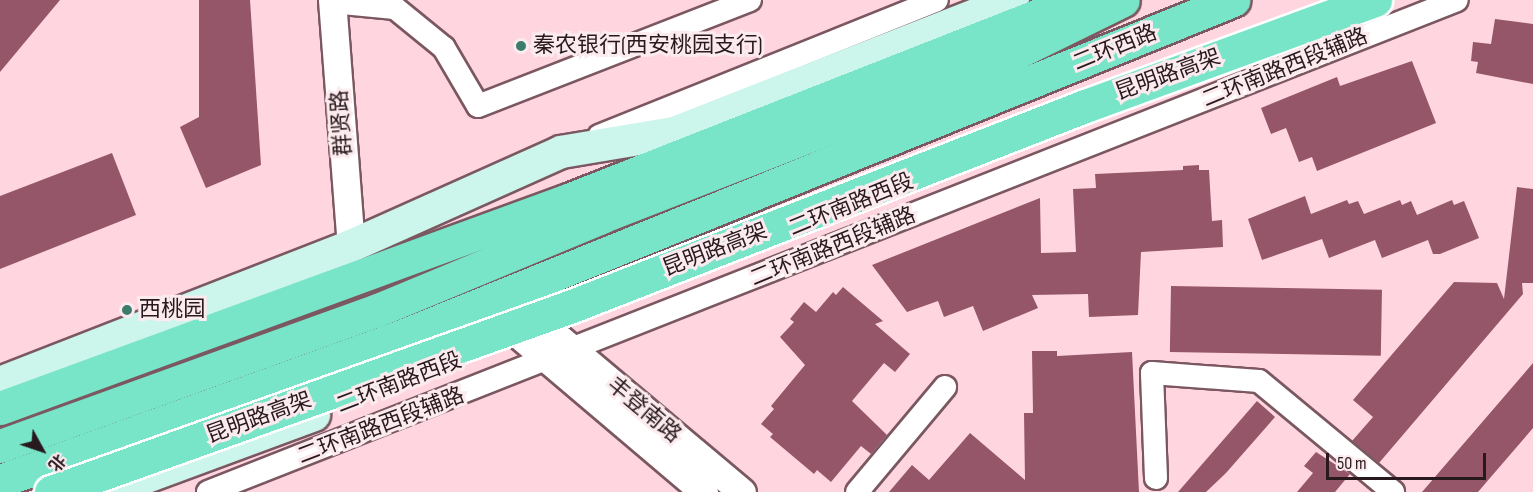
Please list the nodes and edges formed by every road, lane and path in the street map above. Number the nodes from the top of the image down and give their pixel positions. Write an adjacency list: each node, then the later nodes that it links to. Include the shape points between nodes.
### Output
1 (750, 0): 11 (street, via 478,106 444,48 395,8)
2 (937, 0): 14 (street)
3 (1013, 0): 14 (main road, via 674,133)
4 (1038, 0): 12 (highway)
5 (1077, 0): 12 (highway)
6 (1123, 0): 13 (highway, 二环西路)
7 (1233, 0): 13 (highway, 二环西路)
8 (1358, 0): 16 (main road, 二环南路西段)
9 (1376, 0): 26 (highway, 昆明路高架, bridge, via 1085,106 572,306)
10 (1456, 0): 17 (street, 二环南路西段辅路)
11 (332, 1): 15 (street, 群贤路)
12 (922, 60): 21 (highway, via 568,200)
13 (993, 81): 22 (highway, via 601,217 378,310); 24 (highway, 二环南路西段, via 387,342)
14 (561, 152): 15 (main road)
15 (351, 246): 19 (main road)
16 (534, 332): 17 (street, 丰登南路); 18 (street, 丰登南路); 27 (main road, 二环南路西段)
17 (573, 350): 18 (street, 二环南路西段辅路); 30 (street, 丰登南路)
18 (549, 360): 28 (street, 二环南路西段辅路); 29 (street, 丰登南路)
19 (0, 383)
20 (945, 387): 31 (street)
21 (0, 408)
22 (0, 446)
23 (1156, 478): 25 (street, via 1152,373 1259,381)
24 (0, 481)
25 (1384, 489)
26 (51, 492)
27 (106, 492)
28 (208, 492)
29 (704, 492)
30 (742, 492)
31 (856, 492)

